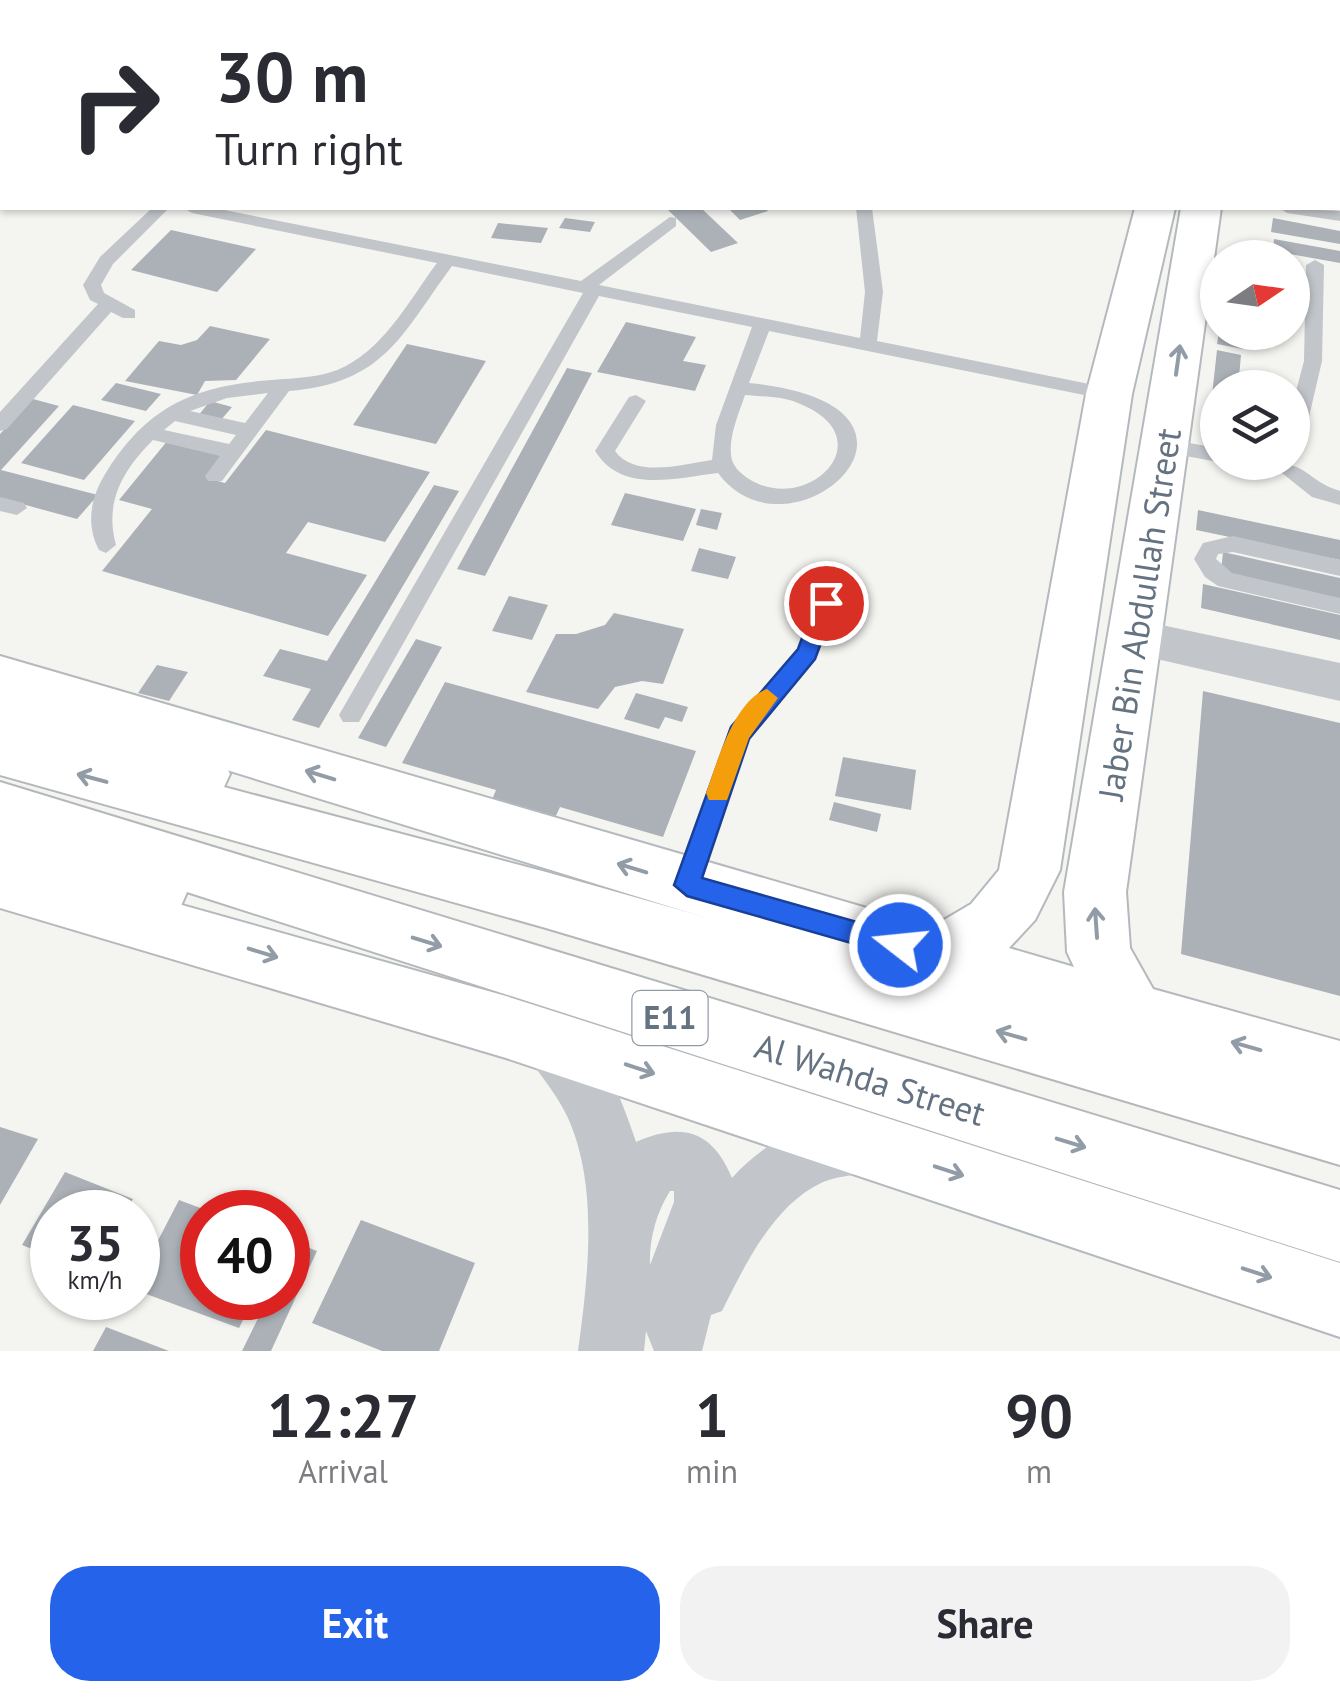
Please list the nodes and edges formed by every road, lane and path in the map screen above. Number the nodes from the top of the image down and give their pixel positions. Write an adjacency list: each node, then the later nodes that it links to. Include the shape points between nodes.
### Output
1 (159, 210): 12 (lane, via 96,273 92,285)
2 (202, 210): 9 (lane)
3 (864, 210): 15 (lane, via 874,292)
4 (1155, 210): 19 (main road, Jaber Bin Abdullah Street)
5 (1200, 210): 25 (main road, Jaber Bin Abdullah Street, one-way to 5)
6 (1300, 210): 7 (lane)
7 (1340, 216)
8 (670, 222): 11 (lane)
9 (449, 259): 11 (lane); 17 (lane, via 359,366 324,381)
10 (1316, 265): 16 (lane)
11 (590, 288): 14 (lane); 41 (lane)
12 (106, 305): 13 (lane); 22 (lane)
13 (129, 314)
14 (763, 322): 15 (lane); 18 (lane)
15 (868, 344): 19 (lane)
16 (1310, 373)
17 (284, 385): 21 (lane, via 203,397); 23 (lane)
18 (740, 388): 28 (lane, via 720,448); 28 (lane, via 803,397 826,408 851,442 848,461 835,478 785,496 756,493)
19 (1110, 394): 39 (main road, Jaber Bin Abdullah Street)
20 (636, 400): 28 (lane, via 609,440 609,462 636,472)
21 (168, 412): 23 (lane); 24 (lane)
22 (0, 424)
23 (249, 431): 27 (lane)
24 (146, 432): 27 (lane); 32 (lane, via 101,498)
25 (1166, 446): 26 (lane); 36 (main road, Jaber Bin Abdullah Street)
26 (1200, 451)
27 (233, 452): 29 (lane)
28 (723, 465)
29 (216, 476)
30 (1303, 480): 31 (lane)
31 (1340, 498)
32 (106, 545)
33 (1340, 568): 35 (lane, via 1224,544 1210,548 1205,559 1226,580)
34 (826, 603): 47 (lane, via 807,653 739,734)
35 (1340, 606)
36 (1138, 638): 38 (street); 44 (main road, Jaber Bin Abdullah Street)
37 (0, 678): 47 (main road, one-way to 37)
38 (1340, 682)
39 (1062, 685): 44 (main road, via 1069,742 1064,802 1086,821); 50 (main road, Jaber Bin Abdullah Street, via 1036,840 1018,899 970,943)
40 (0, 707): 48 (main road, via 86,732)
41 (351, 715)
42 (0, 751): 48 (main road, E11, one-way to 42)
43 (0, 806): 49 (main road, Al Wahda Street / E11)
44 (1109, 817): 51 (main road, Jaber Bin Abdullah Street, one-way to 44, via 1099,952 1094,921)
45 (0, 854): 49 (main road)
46 (0, 881): 52 (main road, one-way to 52)
47 (687, 885): 50 (main road)
48 (546, 900): 54 (main road, E11, one-way to 48)
49 (369, 924): 56 (main road, Al Wahda Street / E11, one-way to 56)
50 (936, 956): 51 (main road)
51 (1131, 1012): 53 (main road, one-way to 51)
52 (548, 1038): 55 (main road, one-way to 55); 57 (street, via 590,1101 610,1161)
53 (1340, 1074)
54 (1340, 1132)
55 (874, 1146): 58 (main road, one-way to 58); 59 (street, via 818,1152 770,1178 726,1236)
56 (1340, 1226)
57 (615, 1272): 59 (street, via 631,1196 650,1166 682,1161 696,1170 705,1202 681,1266); 60 (street)
58 (1340, 1300)
59 (676, 1340)
60 (611, 1351)

